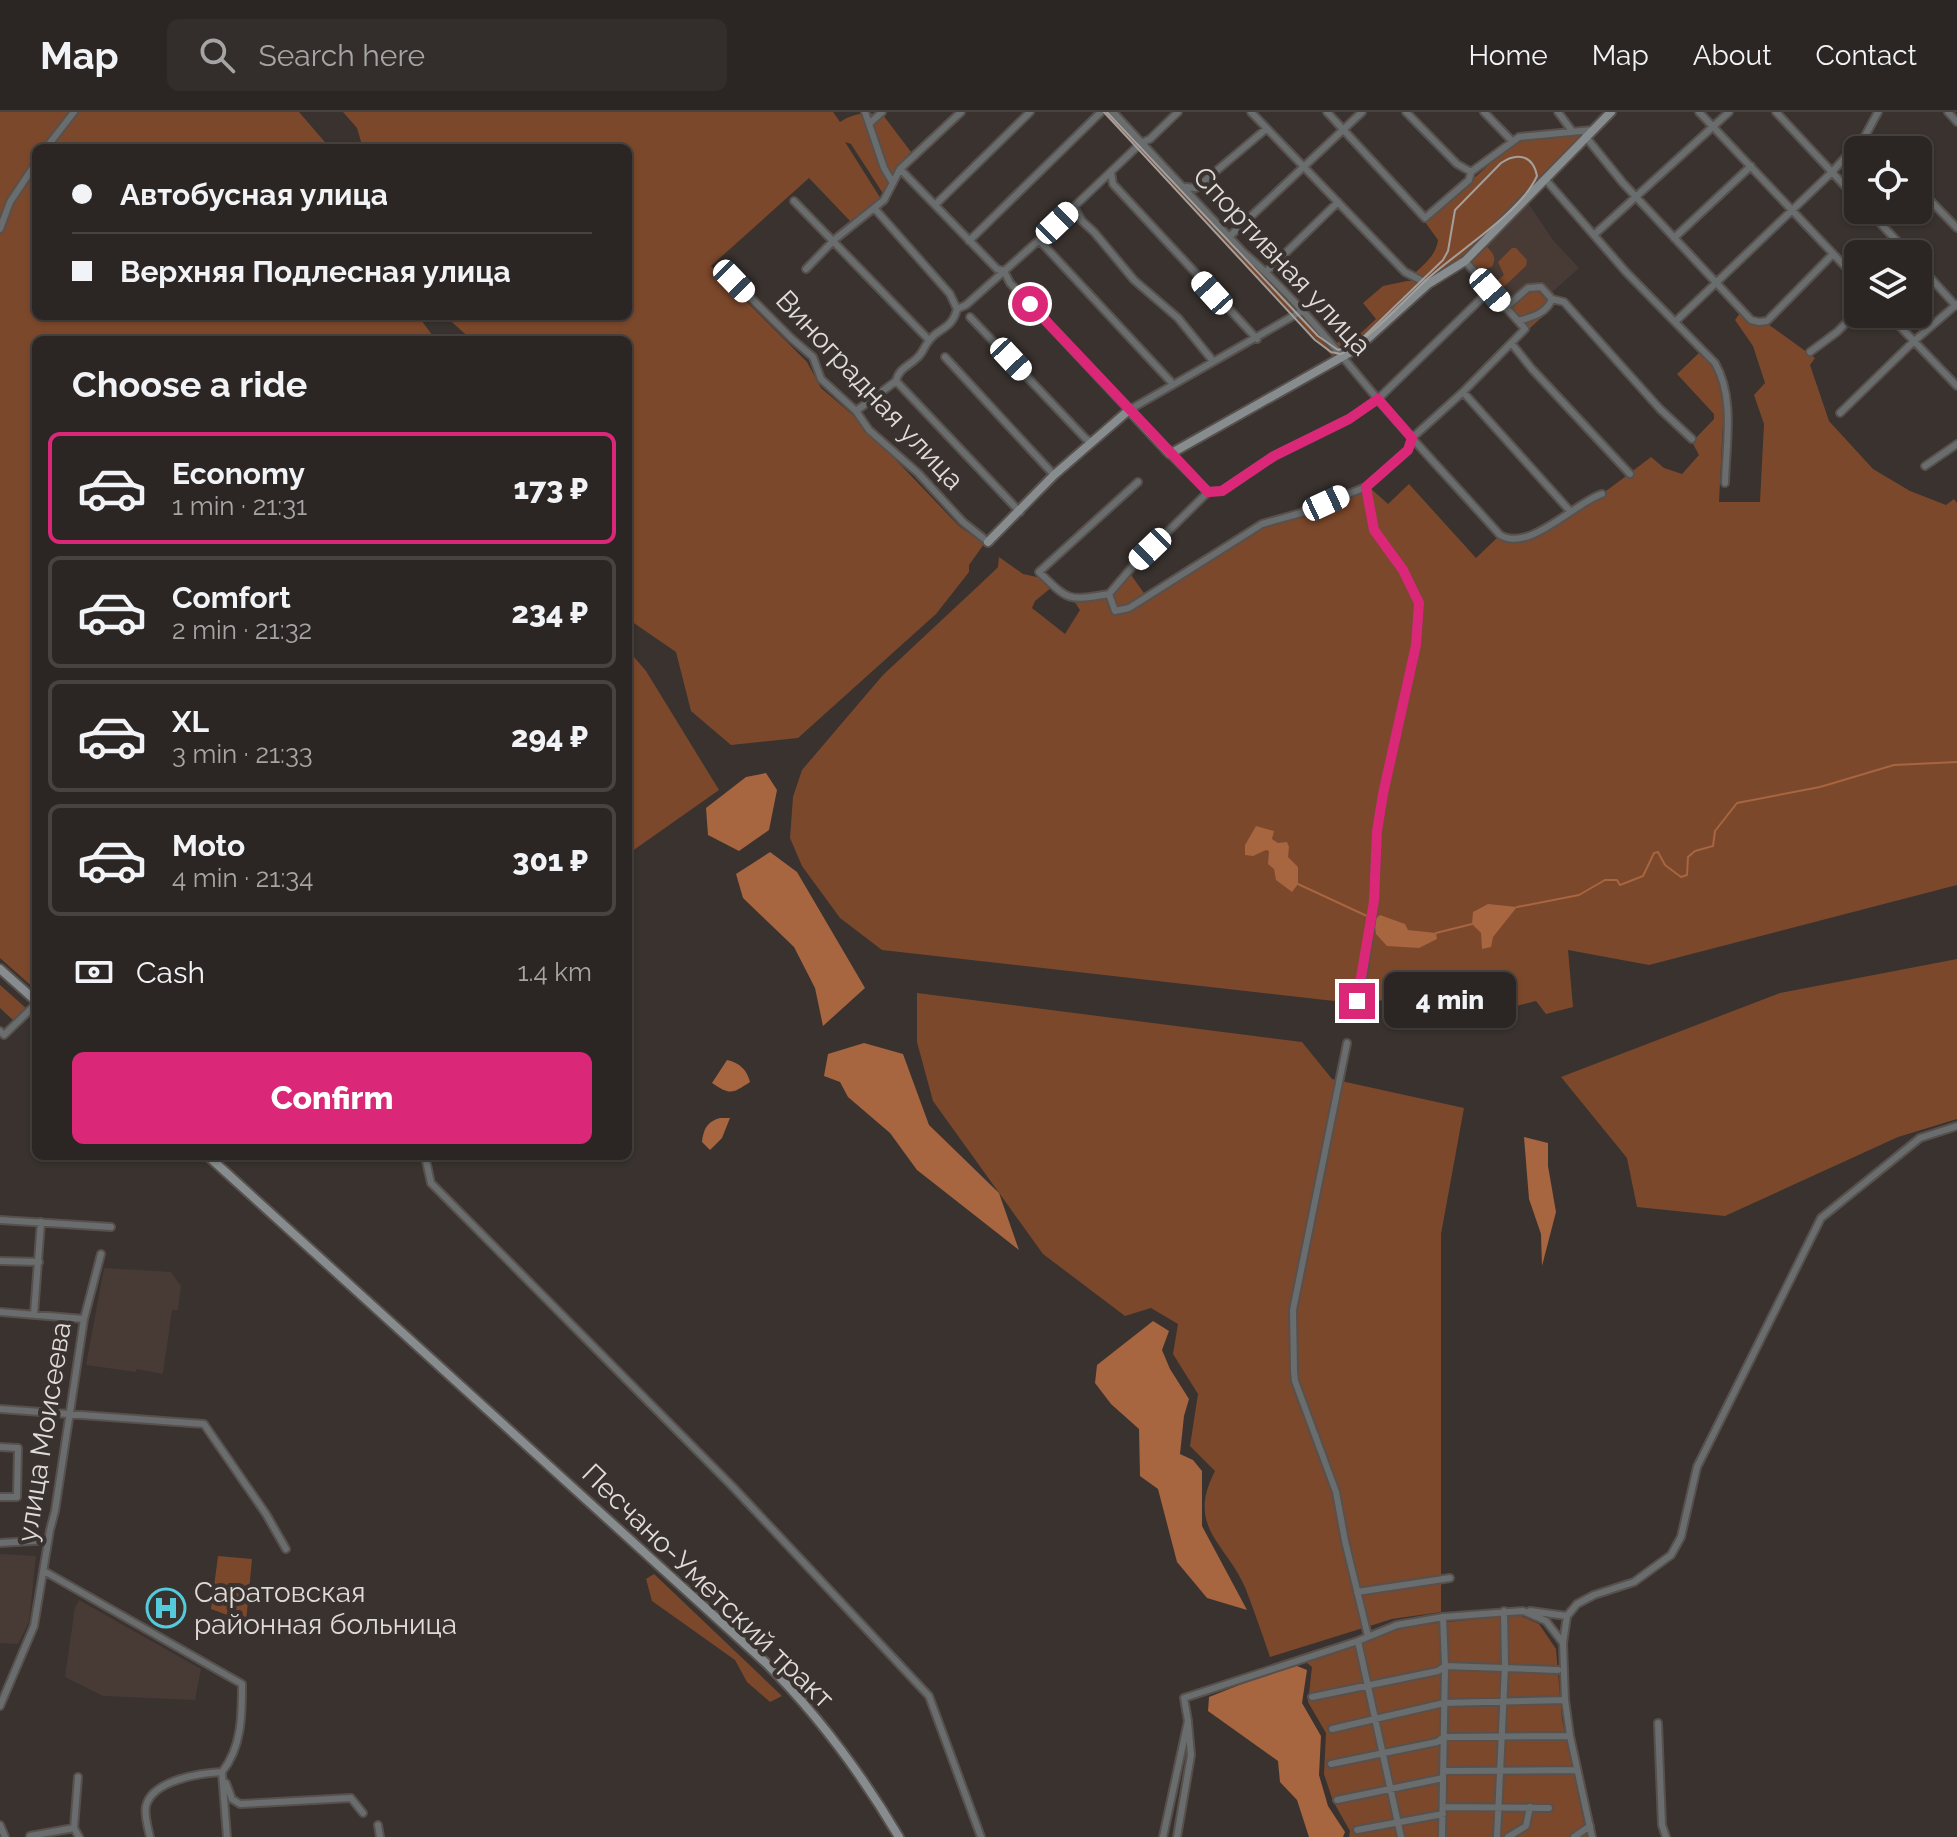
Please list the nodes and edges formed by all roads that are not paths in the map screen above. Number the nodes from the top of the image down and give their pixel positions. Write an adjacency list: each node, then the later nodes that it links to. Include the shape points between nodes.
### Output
1 (74, 112): 31 (street)
2 (865, 112): 22 (street)
3 (882, 112): 22 (street)
4 (961, 112): 36 (street)
5 (1030, 112): 48 (street)
6 (1101, 112): 61 (street)
7 (1113, 112): 30 (street, Спортивная улица)
8 (1178, 112): 30 (street)
9 (1251, 112): 24 (street)
10 (1327, 112): 25 (street)
11 (1362, 112): 25 (street)
12 (1406, 112): 37 (street, via 1457,164)
13 (1484, 112): 29 (street)
14 (1558, 112): 26 (street)
15 (1611, 112): 27 (main road)
16 (1699, 112): 23 (street)
17 (1729, 112): 23 (street)
18 (1776, 112): 39 (street)
19 (1878, 112): 28 (street)
20 (1948, 112): 21 (street)
21 (1957, 122)
22 (869, 124): 41 (street)
23 (1713, 126): 33 (street); 44 (street)
24 (1266, 129): 34 (street); 42 (street, via 1196,188)
25 (1344, 130): 34 (street); 37 (street, via 1425,218)
26 (1572, 131): 27 (street); 29 (street)
27 (1588, 133): 40 (main road); 44 (street)
28 (1865, 136)
29 (1512, 141): 37 (street)
30 (1141, 143): 38 (street); 42 (street, Спортивная улица)
31 (49, 144)
32 (1844, 159): 39 (street)
33 (1751, 166): 51 (street); 57 (street)
34 (1304, 167): 46 (street); 56 (street)
35 (32, 169): 54 (street)
36 (900, 169): 41 (street); 48 (street)
37 (1473, 171)
38 (1111, 173): 49 (street); 83 (street, via 1113,184)
39 (1831, 173): 43 (street); 51 (street)
40 (1545, 179): 55 (street); 63 (main road)
41 (894, 183): 50 (street)
42 (1183, 186): 56 (street, Спортивная улица)
43 (1844, 186)
44 (1635, 196): 55 (street); 57 (street)
45 (794, 201): 58 (street)
46 (1338, 202): 68 (street); 71 (street, via 1405,272)
47 (1932, 202): 53 (street)
48 (935, 205): 61 (street)
49 (1074, 207): 59 (street); 90 (street, via 1134,280 1178,318)
50 (875, 209): 58 (street); 76 (street, via 950,294)
51 (1791, 212): 62 (street); 70 (street)
52 (1881, 224): 60 (street)
53 (1957, 228)
54 (0, 229)
55 (1595, 234): 80 (street)
56 (1230, 236): 68 (street, Спортивная улица)
57 (1674, 238): 70 (street)
58 (834, 240): 66 (street); 84 (street)
59 (1039, 240): 67 (street); 92 (street)
60 (1896, 240)
61 (969, 241): 67 (street)
62 (1832, 255): 65 (street); 70 (street, via 1767,321 1751,320)
63 (1465, 261): 71 (main road); 72 (street)
64 (720, 267): 97 (street, Виноградная улица, via 804,346 821,379)
65 (1844, 267)
66 (806, 269)
67 (1004, 271): 76 (street); 96 (street)
68 (1266, 272): 77 (street, Спортивная улица)
69 (1932, 279): 74 (street)
70 (1716, 282): 80 (street)
71 (1428, 284): 89 (main road)
72 (1490, 290): 75 (street); 95 (street)
73 (1552, 299): 75 (street, via 1541,287 1528,288); 79 (street, via 1540,314); 100 (street, via 1564,302)
74 (1957, 305): 85 (street)
75 (1505, 308): 79 (street)
76 (957, 309): 84 (street, via 947,328)
77 (1302, 311): 83 (street); 89 (street, Спортивная улица)
78 (970, 317): 101 (street)
79 (1518, 321): 86 (street, via 1525,329)
80 (1676, 321): 108 (street, via 1723,377)
81 (1844, 325): 87 (street)
82 (1900, 328): 85 (street)
83 (1257, 339): 90 (street)
84 (929, 340): 91 (street)
85 (1913, 342): 93 (street); 98 (street)
86 (1512, 344): 94 (street); 105 (street)
87 (1810, 352)
88 (945, 357): 106 (street)
89 (1344, 358): 95 (street, Спортивная улица); 103 (main road)
90 (1213, 361): 92 (street)
91 (896, 381): 97 (street); 113 (street)
92 (1173, 384): 96 (street)
93 (1957, 386)
94 (1463, 392): 99 (street); 112 (street)
95 (1378, 399): 99 (street, Спортивная улица); 110 (street, via 1222,491)
96 (1129, 410): 101 (main road); 103 (main road)
97 (856, 411): 114 (street, Виноградная улица, via 869,430)
98 (1840, 413)
99 (1412, 438): 109 (street, via 1408,450); 112 (street, Спортивная улица, via 1505,538 1539,532)
100 (1692, 439)
101 (1093, 442): 106 (main road)
102 (1957, 444): 104 (street)
103 (1170, 454): 110 (street)
104 (1925, 466)
105 (1630, 474)
106 (1054, 475): 113 (main road)
107 (1138, 482): 115 (street, via 1039,572 1067,598)
108 (1725, 483)
109 (1366, 487): 115 (street, via 1262,524 1129,608 1115,611); 119 (street, via 1374,530 1419,603 1416,645 1377,831 1374,901)
110 (1208, 492): 115 (street)
111 (1602, 494): 112 (street, Спортивная улица)
112 (1570, 511)
113 (1020, 512): 114 (main road)
114 (988, 542)
115 (1109, 594)
116 (0, 969): 117 (main road)
117 (32, 999)
118 (32, 1007): 120 (street, via 4,1035)
119 (1354, 1012)
120 (0, 1031)
121 (1347, 1043): 143 (street, via 1293,1310 1295,1381 1336,1492)
122 (1957, 1126): 146 (street, via 1920,1138 1821,1218 1702,1456 1681,1537 1671,1555 1634,1582 1577,1604)
123 (212, 1160): 193 (main road, Песчано-Уметский тракт, via 766,1663 839,1744)
124 (426, 1160): 194 (street, via 431,1183 732,1486 929,1696)
125 (0, 1220): 126 (street)
126 (41, 1222): 127 (street); 130 (street)
127 (111, 1227)
128 (101, 1254): 133 (street, улица Моисеева)
129 (0, 1261): 130 (street)
130 (39, 1262): 132 (street)
131 (0, 1312): 132 (street)
132 (34, 1314): 133 (street)
133 (84, 1319): 135 (street, улица Моисеева)
134 (0, 1409): 135 (street)
135 (69, 1413): 138 (street, улица Моисеева); 140 (street, via 204,1424)
136 (0, 1447): 137 (street, via 18,1448 17,1497)
137 (0, 1497)
138 (48, 1540): 139 (street); 141 (street, улица Моисеева)
139 (0, 1543)
140 (286, 1549)
141 (44, 1571): 159 (street, улица Моисеева, via 34,1626); 170 (street, via 242,1684 242,1725)
142 (1450, 1578): 143 (street)
143 (1357, 1592): 148 (street)
144 (1504, 1611): 145 (street); 147 (street); 152 (street)
145 (1523, 1611): 146 (street); 150 (street, via 1546,1621)
146 (1567, 1616): 150 (street)
147 (1443, 1617): 148 (street); 151 (street)
148 (1368, 1636): 149 (street)
149 (1358, 1641): 154 (street); 160 (street, via 1184,1698)
150 (1563, 1643): 156 (street)
151 (1445, 1666): 152 (street); 154 (street); 158 (street)
152 (1505, 1666): 153 (street); 157 (street)
153 (1558, 1670)
154 (1368, 1685): 155 (street); 161 (street)
155 (1312, 1697)
156 (1565, 1700): 157 (street); 164 (street)
157 (1503, 1701): 158 (street); 166 (street)
158 (1444, 1703): 161 (street); 165 (street)
159 (0, 1706)
160 (1188, 1721): 195 (street); 196 (street, via 1191,1755)
161 (1374, 1721): 163 (street); 167 (street)
162 (1658, 1723): 203 (street)
163 (1332, 1729)
164 (1570, 1736): 166 (street); 169 (street)
165 (1444, 1737): 166 (street); 167 (street); 172 (street)
166 (1501, 1737): 171 (street)
167 (1383, 1755): 168 (street); 174 (street)
168 (1331, 1764)
169 (1577, 1770): 171 (street); 184 (street)
170 (222, 1772): 180 (street, via 232,1799 240,1804 351,1798); 190 (street, via 197,1774 151,1795 145,1807); 191 (street)
171 (1500, 1772): 172 (street); 176 (street)
172 (1443, 1774): 174 (street); 179 (street)
173 (78, 1777): 185 (street)
174 (1390, 1789): 175 (street); 181 (street)
175 (1337, 1800)
176 (1499, 1807): 177 (street); 179 (street); 199 (street)
177 (1530, 1807): 178 (street); 200 (street, via 1526,1826)
178 (1549, 1808)
179 (1443, 1810): 181 (street); 198 (street)
180 (363, 1813)
181 (1398, 1823): 186 (street); 197 (street)
182 (0, 1825): 188 (street)
183 (378, 1825): 192 (street)
184 (1590, 1826): 201 (street); 202 (street)
185 (74, 1828): 187 (street); 189 (street)
186 (1357, 1830)
187 (30, 1836)
188 (5, 1837)
189 (79, 1837)
190 (150, 1837)
191 (227, 1837)
192 (380, 1837)
193 (899, 1837)
194 (981, 1837)
195 (1163, 1837)
196 (1177, 1837)
197 (1401, 1837)
198 (1442, 1837)
199 (1497, 1837)
200 (1508, 1837)
201 (1574, 1837)
202 (1592, 1837)
203 (1666, 1837)

